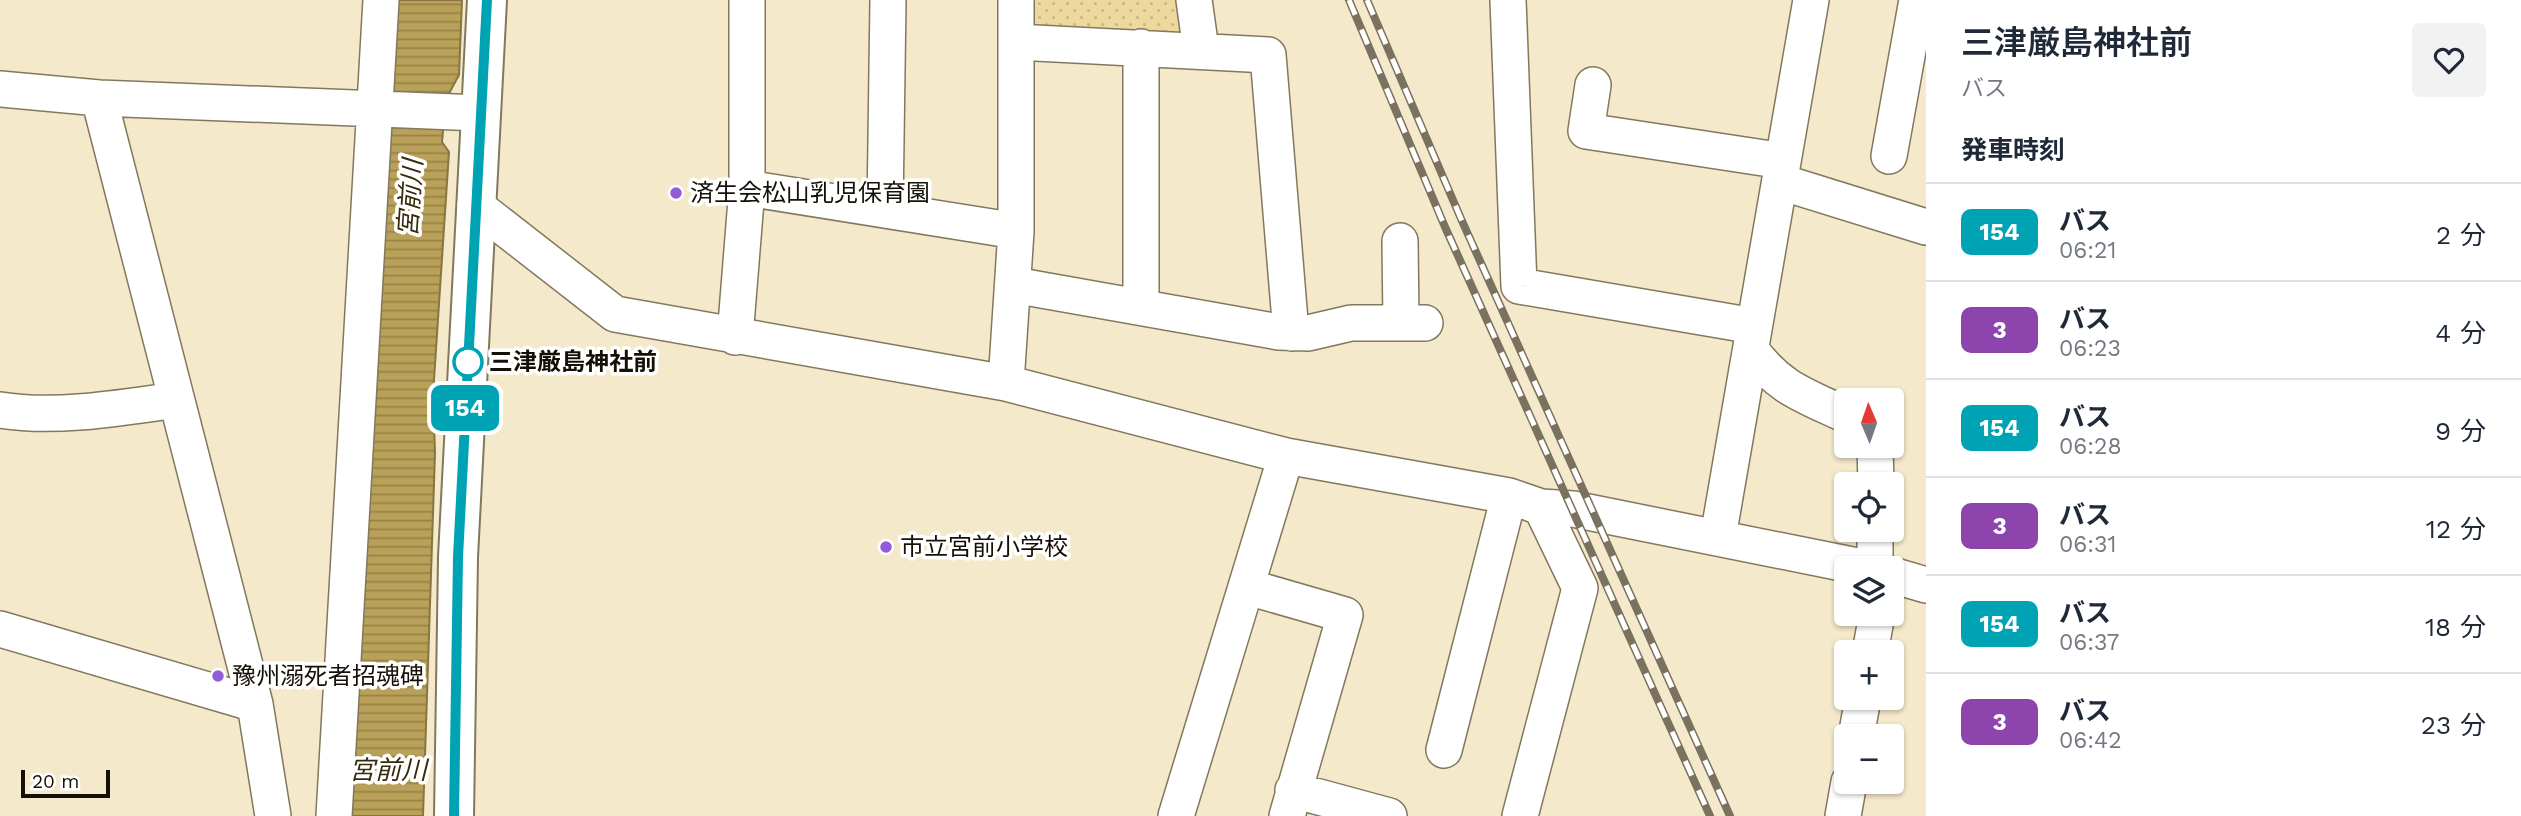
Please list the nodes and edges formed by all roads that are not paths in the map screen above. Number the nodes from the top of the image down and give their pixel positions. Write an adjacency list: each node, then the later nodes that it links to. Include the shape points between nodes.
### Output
1 (381, 0): 16 (street)
2 (487, 0): 17 (highway)
3 (747, 0): 20 (street)
4 (888, 0): 22 (street)
5 (1016, 0): 10 (street)
6 (1194, 0): 12 (street)
7 (1508, 0): 30 (street, via 1519,286)
8 (1811, 0): 19 (street)
9 (1917, 0): 18 (street)
10 (1016, 42): 11 (street); 24 (street)
11 (1141, 47): 12 (street); 27 (street)
12 (1201, 50): 28 (street, via 1268,55)
13 (1593, 85): 19 (street, via 1586,131)
14 (0, 89): 15 (street)
15 (99, 98): 16 (street); 32 (street)
16 (380, 108): 17 (street); 49 (street)
17 (469, 112): 21 (highway)
18 (1889, 156)
19 (1782, 171): 23 (street); 30 (street)
20 (747, 188): 22 (street); 29 (street)
21 (475, 205): 29 (street, via 615,314); 50 (highway, via 458,557)
22 (886, 209): 24 (street)
23 (1926, 227)
24 (1016, 231): 26 (street)
25 (1401, 241): 28 (street, via 1413,322 1351,323)
26 (1014, 285): 27 (street); 31 (street)
27 (1141, 307): 28 (street)
28 (1292, 333)
29 (735, 337): 31 (street)
30 (1753, 338): 34 (street, via 1770,375); 38 (street)
31 (1006, 383): 35 (street)
32 (175, 400): 33 (street, via 124,408); 44 (street)
33 (0, 410)
34 (1834, 410)
35 (1286, 456): 36 (street); 42 (street)
36 (1509, 496): 37 (street); 45 (street)
37 (1541, 507): 38 (street); 53 (street, via 1580,588)
38 (1718, 537): 39 (street)
39 (1834, 561)
40 (1904, 579): 41 (street)
41 (1926, 585)
42 (1248, 587): 47 (street, via 1345,615); 51 (street)
43 (0, 629): 44 (street)
44 (255, 704): 48 (street)
45 (1444, 750)
46 (1847, 794): 54 (street)
47 (1290, 803): 52 (street)
48 (273, 816)
49 (334, 816)
50 (454, 816)
51 (1177, 816)
52 (1389, 816)
53 (1520, 816)
54 (1843, 816)

